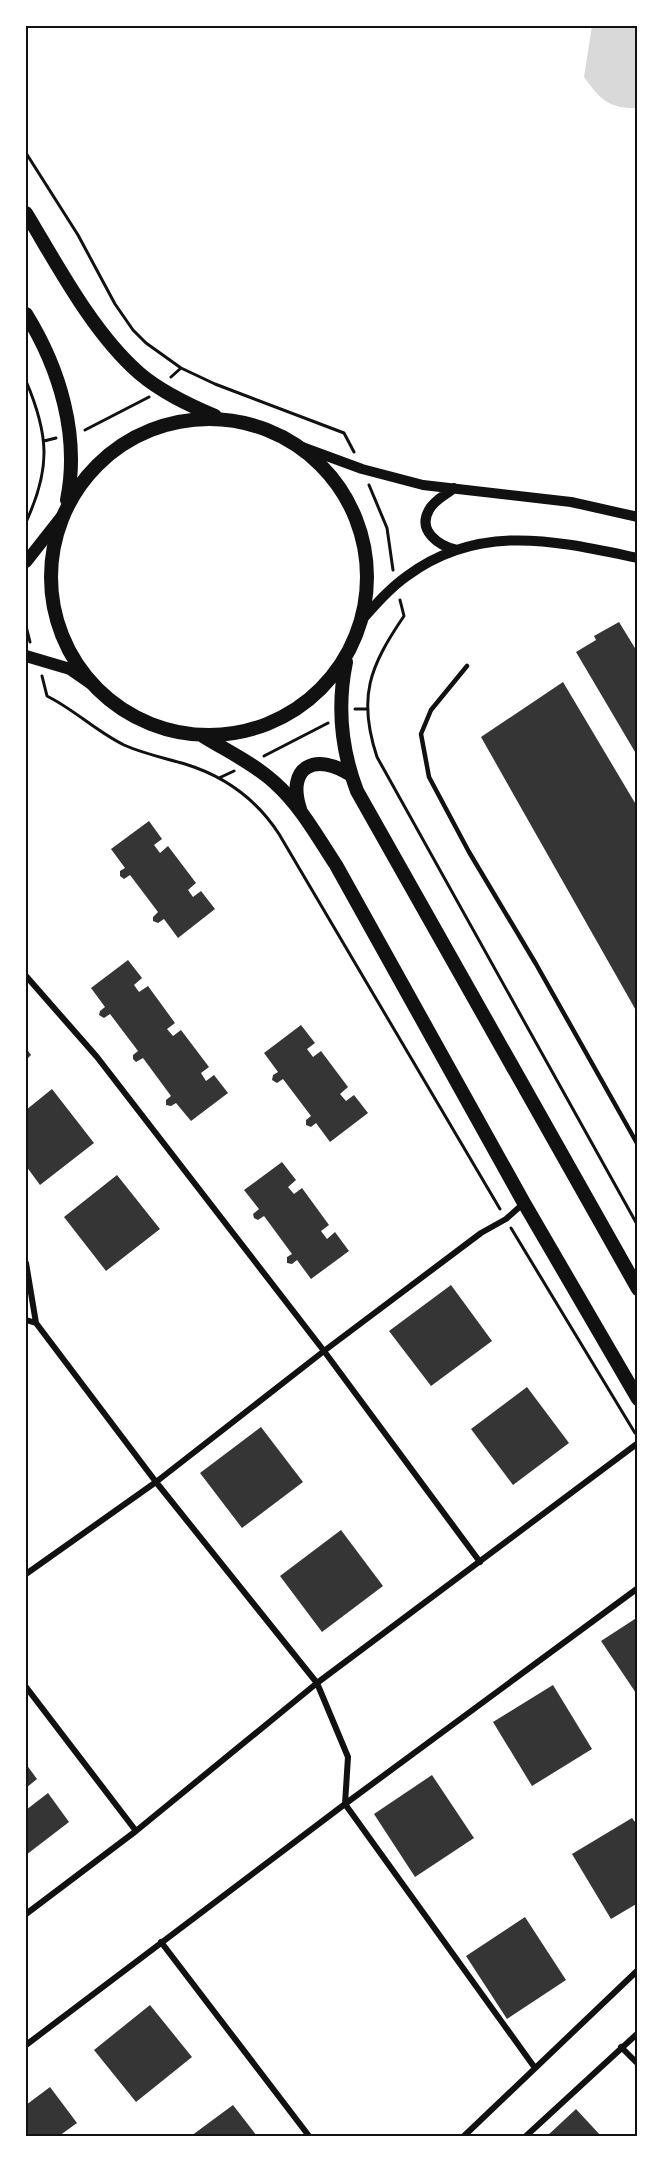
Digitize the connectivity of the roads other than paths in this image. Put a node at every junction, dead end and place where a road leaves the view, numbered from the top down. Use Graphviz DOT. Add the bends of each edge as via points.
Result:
graph roads {
  1 [pos="26,213"];
  2 [pos="26,314"];
  3 [pos="222,420"];
  4 [pos="294,444"];
  5 [pos="454,488"];
  6 [pos="63,515"];
  7 [pos="638,517"];
  8 [pos="457,550"];
  9 [pos="638,558"];
  10 [pos="26,562"];
  11 [pos="361,621"];
  12 [pos="348,653"];
  13 [pos="26,656"];
  14 [pos="467,666"];
  15 [pos="96,687"];
  16 [pos="201,735"];
  17 [pos="351,775"];
  18 [pos="301,812"];
  19 [pos="26,976"];
  20 [pos="638,1145"];
  21 [pos="524,1203"];
  22 [pos="26,1263"];
  23 [pos="638,1288"];
  24 [pos="26,1320"];
  25 [pos="36,1323"];
  26 [pos="324,1351"];
  27 [pos="638,1399"];
  28 [pos="638,1443"];
  29 [pos="156,1482"];
  30 [pos="480,1562"];
  31 [pos="26,1574"];
  32 [pos="638,1588"];
  33 [pos="317,1683"];
  34 [pos="26,1687"];
  35 [pos="345,1804"];
  36 [pos="136,1831"];
  37 [pos="26,1914"];
  38 [pos="161,1942"];
  39 [pos="638,1970"];
  40 [pos="638,2033"];
  41 [pos="26,2045"];
  42 [pos="621,2047"];
  43 [pos="638,2064"];
  44 [pos="535,2068"];
  45 [pos="309,2136"];
  46 [pos="464,2136"];
  47 [pos="526,2136"];
  1 -- 3 [label="main road" via="109,342 159,388"];
  2 -- 6 [label="main road" via="55,374 65,407 71,470"];
  3 -- 4 [label="main road" via="259,428"];
  3 -- 6 [label="main road" via="177,422 134,438 109,454 87,476"];
  4 -- 5 [label="street" via="362,469 423,485"];
  4 -- 11 [label="main road" via="331,478 356,521 367,571"];
  5 -- 7 [label="street" via="571,502"];
  5 -- 8 [label="street" via="428,510 426,522 436,542"];
  6 -- 10 [label="main road"];
  6 -- 15 [label="main road" via="52,560 54,606 69,650"];
  8 -- 9 [label="street" via="482,542 536,540"];
  8 -- 11 [label="street" via="433,559 396,585"];
  11 -- 12 [label="main road"];
  12 -- 16 [label="main road" via="319,691 281,718 248,730"];
  12 -- 17 [label="main road" via="341,716"];
  13 -- 15 [label="main road" via="70,669"];
  14 -- 20 [label="lane" via="431,710 421,734 429,777"];
  15 -- 16 [label="main road" via="137,717 168,730"];
  16 -- 18 [label="main road" via="275,782"];
  17 -- 18 [label="main road" via="330,764 309,766 296,786"];
  17 -- 23 [label="main road" via="368,813"];
  18 -- 21 [label="main road" via="336,865"];
  19 -- 26 [label="street" via="97,1057"];
  21 -- 26 [label="street"];
  21 -- 27 [label="main road"];
  22 -- 25 [label="street"];
  24 -- 25 [label="street"];
  25 -- 29 [label="street"];
  26 -- 29 [label="street"];
  26 -- 30 [label="street"];
  28 -- 30 [label="street"];
  29 -- 31 [label="street"];
  29 -- 33 [label="street"];
  30 -- 33 [label="street"];
  32 -- 35 [label="street"];
  33 -- 35 [label="street" via="348,1756"];
  33 -- 36 [label="street"];
  34 -- 36 [label="street"];
  35 -- 38 [label="street"];
  35 -- 44 [label="street"];
  36 -- 37 [label="street"];
  38 -- 41 [label="street"];
  38 -- 45 [label="street"];
  39 -- 44 [label="street"];
  40 -- 42 [label="street"];
  42 -- 43 [label="street"];
  42 -- 47 [label="street"];
  44 -- 46 [label="street"];
}
